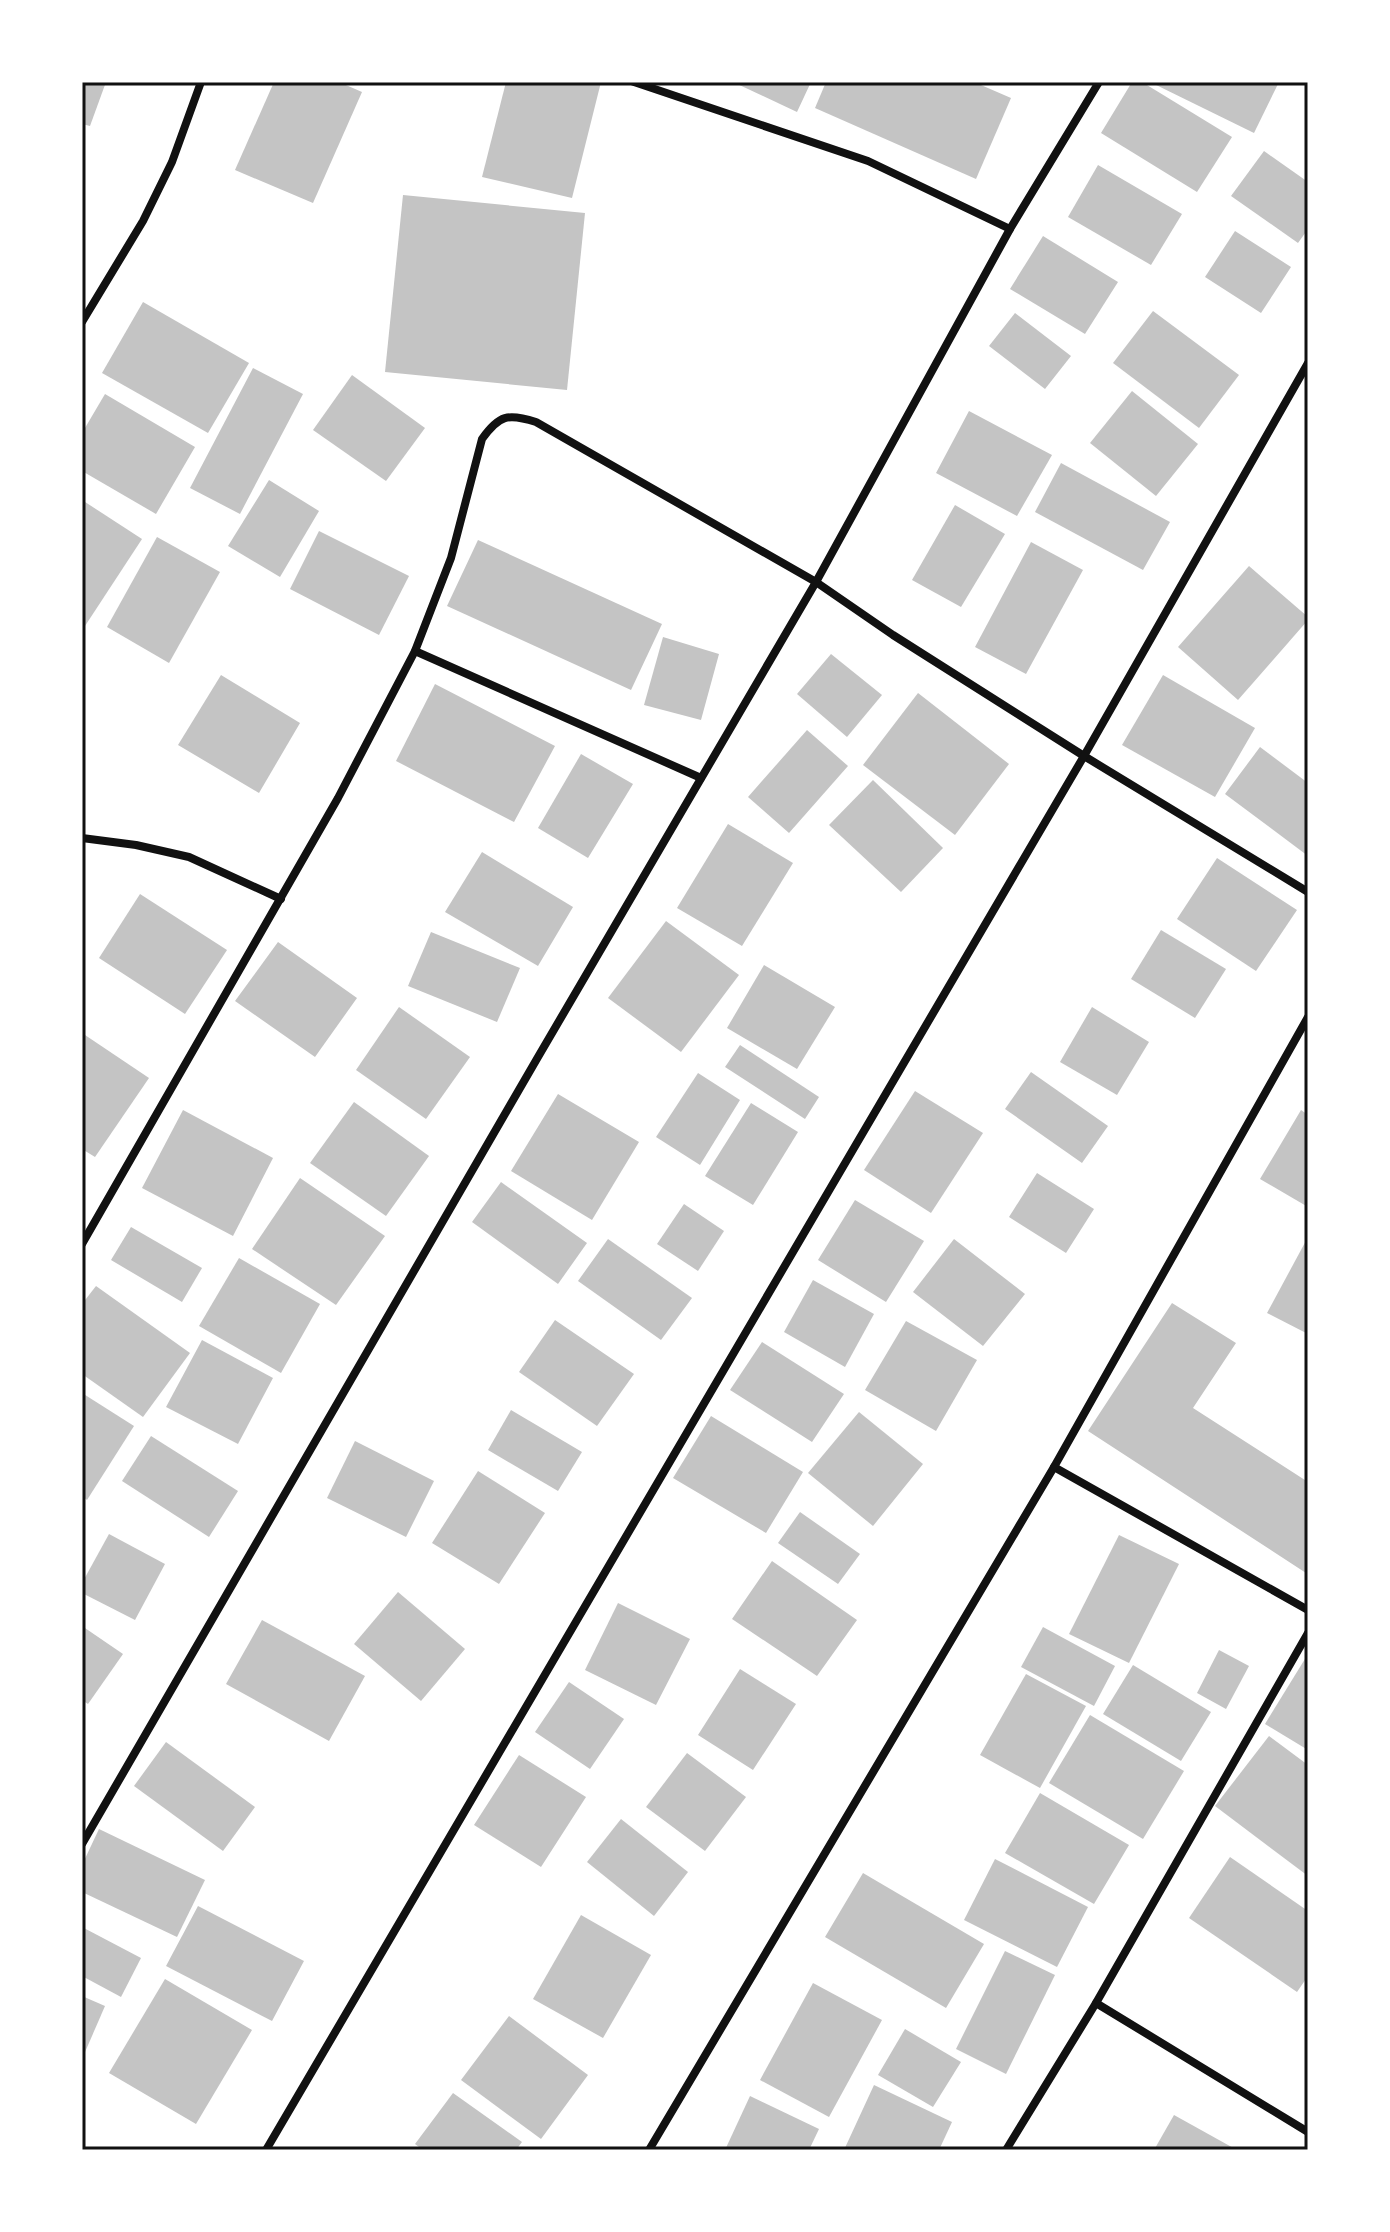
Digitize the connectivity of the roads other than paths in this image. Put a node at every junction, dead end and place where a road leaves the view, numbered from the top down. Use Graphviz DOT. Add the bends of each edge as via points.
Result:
graph roads {
  1 [pos="201,82"];
  2 [pos="634,82"];
  3 [pos="1099,82"];
  4 [pos="1010,229"];
  5 [pos="82,322"];
  6 [pos="1308,363"];
  7 [pos="816,582"];
  8 [pos="415,651"];
  9 [pos="1084,756"];
  10 [pos="701,778"];
  11 [pos="82,838"];
  12 [pos="1308,892"];
  13 [pos="281,899"];
  14 [pos="1308,1017"];
  15 [pos="82,1244"];
  16 [pos="1054,1467"];
  17 [pos="1308,1610"];
  18 [pos="1308,1633"];
  19 [pos="82,1844"];
  20 [pos="1096,2003"];
  21 [pos="1308,2132"];
  22 [pos="266,2150"];
  23 [pos="649,2150"];
  24 [pos="1006,2150"];
  1 -- 5 [label="street" via="149,209"];
  2 -- 4 [label="street" via="868,161"];
  3 -- 4 [label="street"];
  4 -- 7 [label="street"];
  6 -- 9 [label="street"];
  7 -- 8 [label="street" via="536,422 502,418 482,439 451,558"];
  7 -- 9 [label="street"];
  7 -- 10 [label="street"];
  8 -- 10 [label="street"];
  8 -- 13 [label="street"];
  9 -- 12 [label="street"];
  9 -- 22 [label="street"];
  10 -- 19 [label="street"];
  11 -- 13 [label="street" via="189,857"];
  13 -- 15 [label="street"];
  14 -- 16 [label="street"];
  16 -- 17 [label="street"];
  16 -- 23 [label="street"];
  18 -- 20 [label="street"];
  20 -- 21 [label="street"];
  20 -- 24 [label="street"];
}
